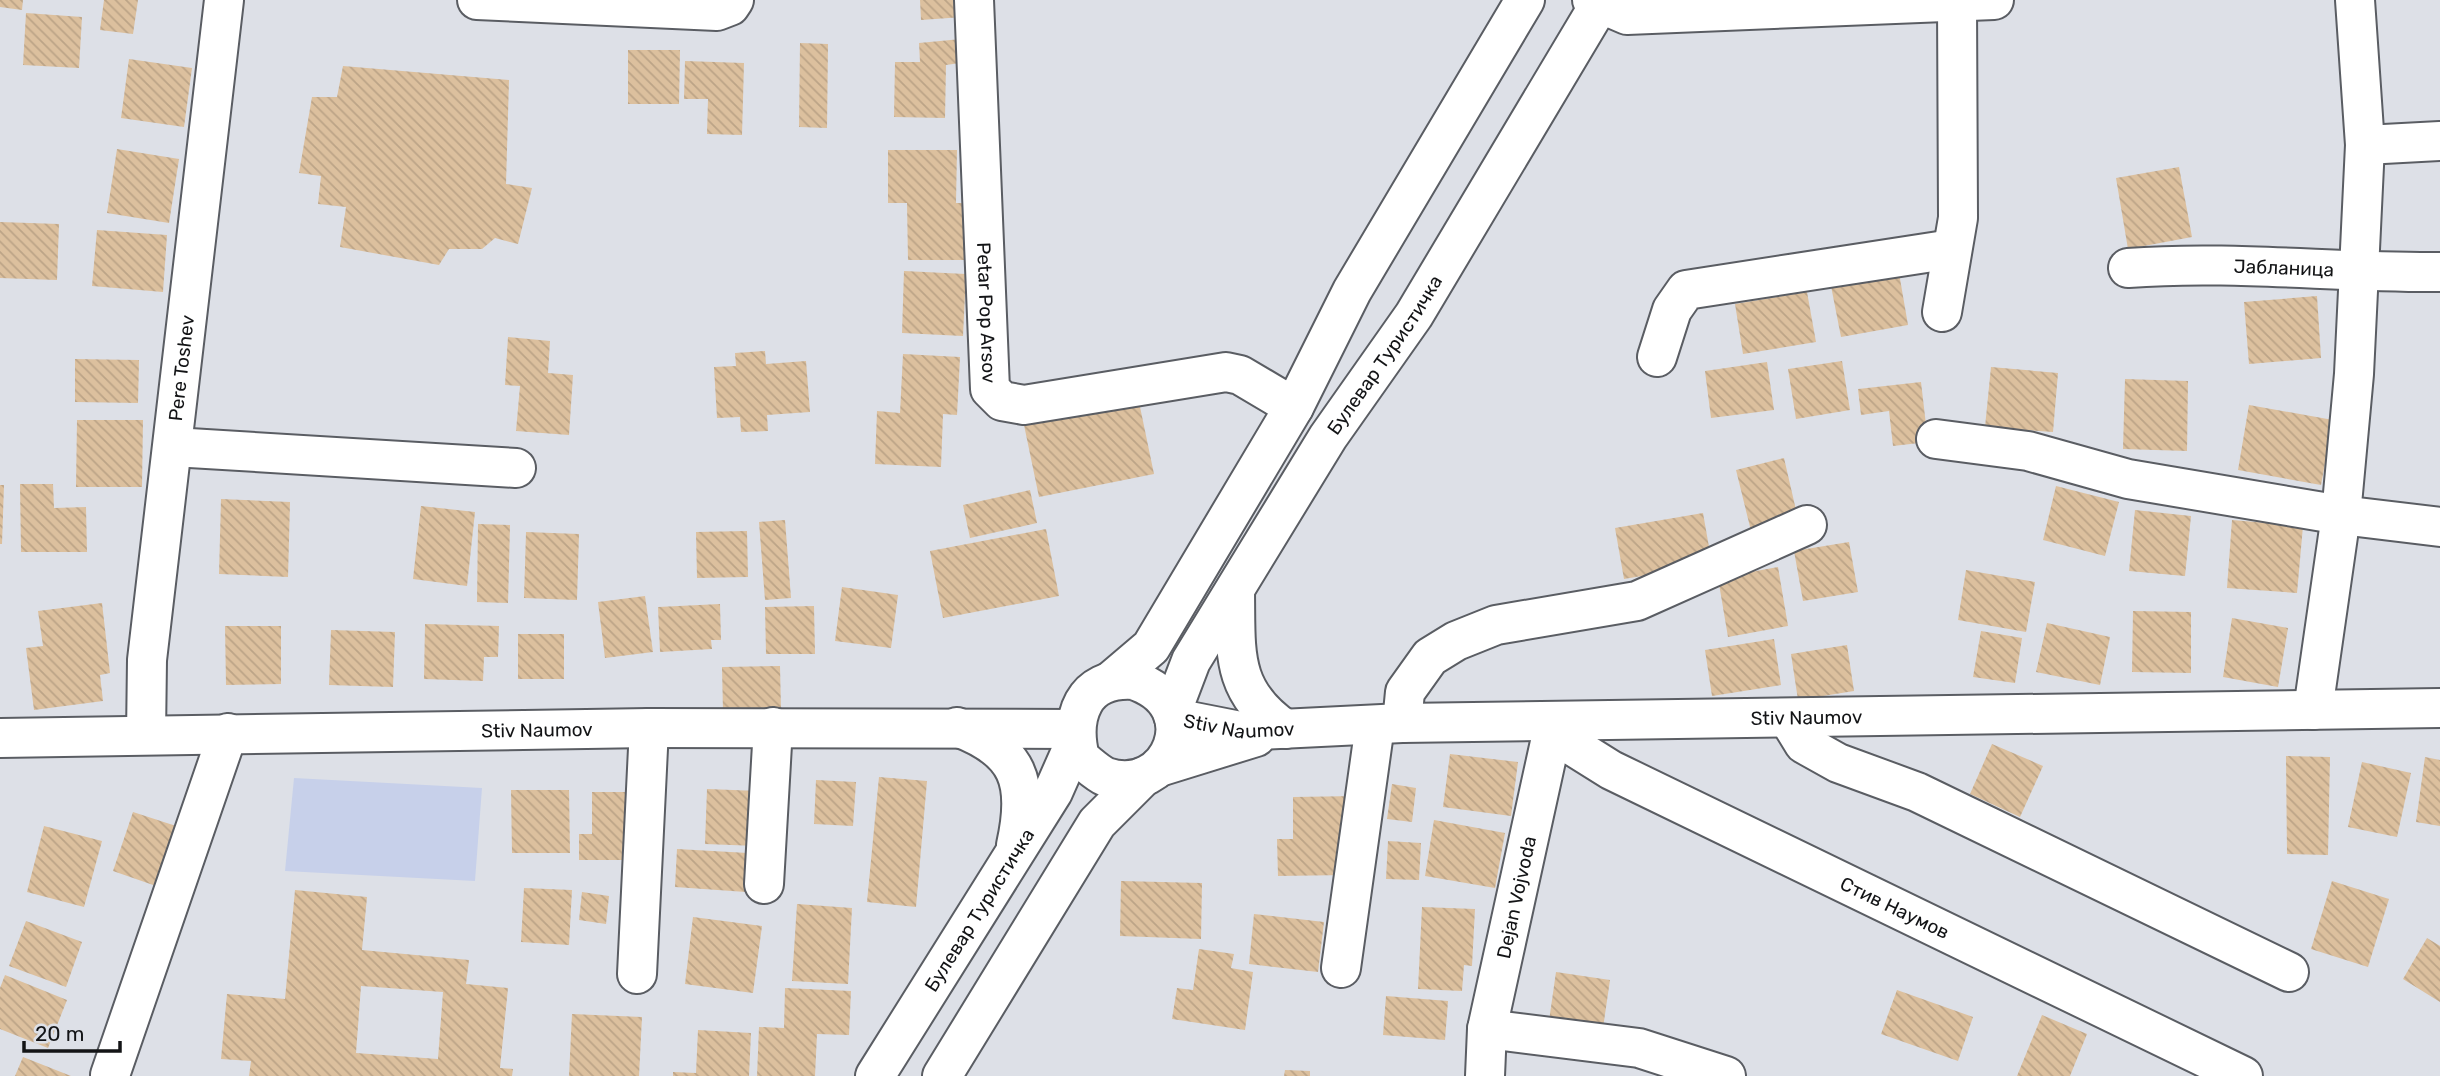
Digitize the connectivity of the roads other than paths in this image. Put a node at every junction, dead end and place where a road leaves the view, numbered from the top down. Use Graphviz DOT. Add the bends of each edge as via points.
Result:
graph roads {
  1 [pos="224,0"];
  2 [pos="477,0"];
  3 [pos="734,0"];
  4 [pos="974,0"];
  5 [pos="1525,0"];
  6 [pos="2356,0"];
  7 [pos="1975,1"];
  8 [pos="1598,2"];
  9 [pos="1712,5"];
  10 [pos="2440,141"];
  11 [pos="2365,145"];
  12 [pos="1952,249"];
  13 [pos="2128,268"];
  14 [pos="2358,272"];
  15 [pos="2440,272"];
  16 [pos="1942,312"];
  17 [pos="1657,357"];
  18 [pos="1294,407"];
  19 [pos="1936,439"];
  20 [pos="173,447"];
  21 [pos="516,468"];
  22 [pos="2341,515"];
  23 [pos="1808,525"];
  24 [pos="2440,527"];
  25 [pos="1235,592"];
  26 [pos="2440,708"];
  27 [pos="2313,710"];
  28 [pos="1087,712"];
  29 [pos="1173,715"];
  30 [pos="1788,718"];
  31 [pos="1389,724"];
  32 [pos="773,727"];
  33 [pos="957,727"];
  34 [pos="1550,727"];
  35 [pos="649,728"];
  36 [pos="1285,729"];
  37 [pos="228,733"];
  38 [pos="146,735"];
  39 [pos="0,738"];
  40 [pos="1151,772"];
  41 [pos="1013,857"];
  42 [pos="764,884"];
  43 [pos="1341,968"];
  44 [pos="2288,972"];
  45 [pos="637,974"];
  46 [pos="1487,1029"];
  47 [pos="110,1075"];
  48 [pos="875,1076"];
  49 [pos="942,1076"];
  50 [pos="1485,1076"];
  51 [pos="1726,1076"];
  52 [pos="2242,1076"];
  1 -- 20 [label="street, Pere Toshev"];
  2 -- 3 [label="street" via="717,11"];
  4 -- 18 [label="street, Petar Pop Arsov" via="990,389 1002,401 1024,405 1226,372 1240,375"];
  5 -- 18 [label="street, Булевар Туристичка" via="1352,292"];
  6 -- 11 [label="street"];
  7 -- 9 [label="street"];
  7 -- 12 [label="street"];
  8 -- 9 [label="street" via="1627,15"];
  8 -- 25 [label="street, Булевар Туристичка" via="1414,314 1328,437"];
  10 -- 11 [label="street"];
  11 -- 14 [label="street"];
  12 -- 16 [label="street"];
  12 -- 17 [label="street" via="1686,290 1672,310"];
  13 -- 14 [label="street, Јабланица" via="2186,265"];
  14 -- 15 [label="street, Јабланица"];
  14 -- 22 [label="street"];
  18 -- 28 [label="street, Булевар Туристичка" via="1151,647"];
  19 -- 22 [label="street" via="2028,451 2128,479"];
  20 -- 21 [label="street"];
  20 -- 38 [label="street, Pere Toshev" via="146,660"];
  22 -- 24 [label="street"];
  22 -- 27 [label="street"];
  23 -- 31 [label="street" via="1637,601 1496,625 1456,641 1430,657"];
  25 -- 29 [label="street, Булевар Туристичка" via="1191,661"];
  25 -- 36 [label="street" via="1239,670 1250,698"];
  26 -- 27 [label="street, Stiv Naumov"];
  27 -- 30 [label="street, Stiv Naumov"];
  28 -- 29 [label="street" via="1133,680 1168,701"];
  28 -- 33 [label="street, Stiv Naumov"];
  28 -- 40 [label="street" via="1080,758 1104,776 1123,780"];
  28 -- 41 [label="street, Булевар Туристичка" via="1053,792"];
  29 -- 36 [label="street, Stiv Naumov" via="1240,731"];
  29 -- 40 [label="street" via="1171,751"];
  30 -- 34 [label="street, Stiv Naumov"];
  30 -- 44 [label="street" via="1804,744 1838,763 1917,792"];
  31 -- 34 [label="street, Stiv Naumov"];
  31 -- 36 [label="street, Stiv Naumov"];
  31 -- 43 [label="street"];
  32 -- 33 [label="street, Stiv Naumov"];
  32 -- 35 [label="street, Stiv Naumov"];
  32 -- 42 [label="street"];
  33 -- 41 [label="street" via="984,737 1004,752 1015,768 1022,796"];
  34 -- 46 [label="street, Dejan Vojvoda"];
  34 -- 52 [label="street, Стив Наумов" via="1611,770"];
  35 -- 37 [label="street, Stiv Naumov"];
  35 -- 45 [label="street"];
  36 -- 40 [label="street"];
  37 -- 38 [label="street, Stiv Naumov"];
  37 -- 47 [label="street"];
  38 -- 39 [label="street, Stiv Naumov"];
  40 -- 49 [label="street" via="1097,823"];
  41 -- 48 [label="street, Булевар Туристичка"];
  46 -- 50 [label="street, Dejan Vojvoda"];
  46 -- 51 [label="street" via="1639,1048"];
}
